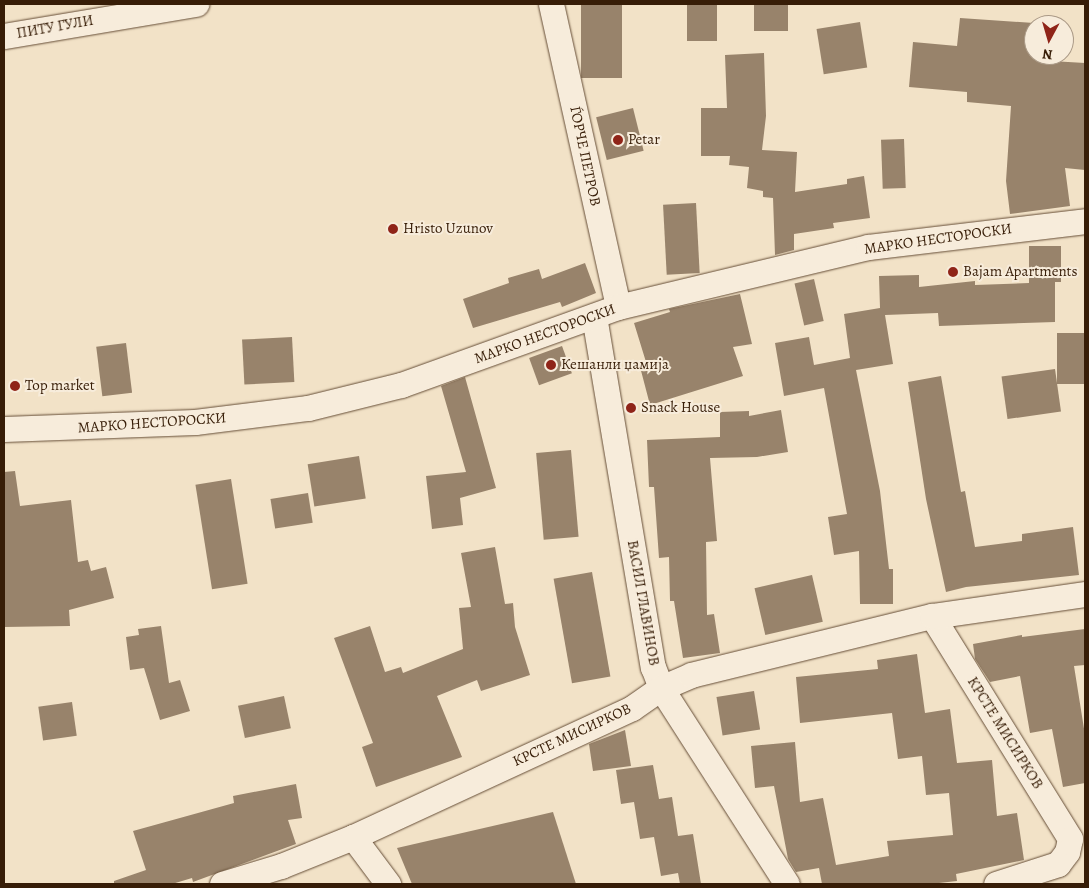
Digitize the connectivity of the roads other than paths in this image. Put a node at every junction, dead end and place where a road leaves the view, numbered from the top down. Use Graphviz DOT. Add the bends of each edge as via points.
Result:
graph roads {
  1 [pos="196,4"];
  2 [pos="551,4"];
  3 [pos="4,36"];
  4 [pos="1085,221"];
  5 [pos="618,308"];
  6 [pos="594,316"];
  7 [pos="4,429"];
  8 [pos="1085,594"];
  9 [pos="932,616"];
  10 [pos="661,688"];
  11 [pos="353,837"];
  12 [pos="222,884"];
  13 [pos="388,884"];
  14 [pos="787,884"];
  15 [pos="996,884"];
  1 -- 3 [label="street, ПИТУ ГУЛИ"];
  2 -- 5 [label="street, ЃОРЧЕ ПЕТРОВ"];
  4 -- 5 [label="street, МАРКО НЕСТОРОСКИ" via="868,247"];
  5 -- 6 [label="street, МАРКО НЕСТОРОСКИ"];
  6 -- 7 [label="street, МАРКО НЕСТОРОСКИ" via="401,385 308,408 195,422"];
  6 -- 10 [label="street, ВАСИЛ ГЛАВИНОВ" via="653,667"];
  8 -- 9 [label="street, КРСТЕ МИСИРКОВ"];
  9 -- 10 [label="street, КРСТЕ МИСИРКОВ" via="691,675"];
  9 -- 15 [label="street, КРСТЕ МИСИРКОВ" via="1070,839 1067,852 1058,864"];
  10 -- 11 [label="street, КРСТЕ МИСИРКОВ" via="632,708"];
  10 -- 14 [label="street, ВАСИЛ ГЛАВИНОВ"];
  11 -- 12 [label="street, КРСТЕ МИСИРКОВ" via="282,866"];
  11 -- 13 [label="street"];
}
